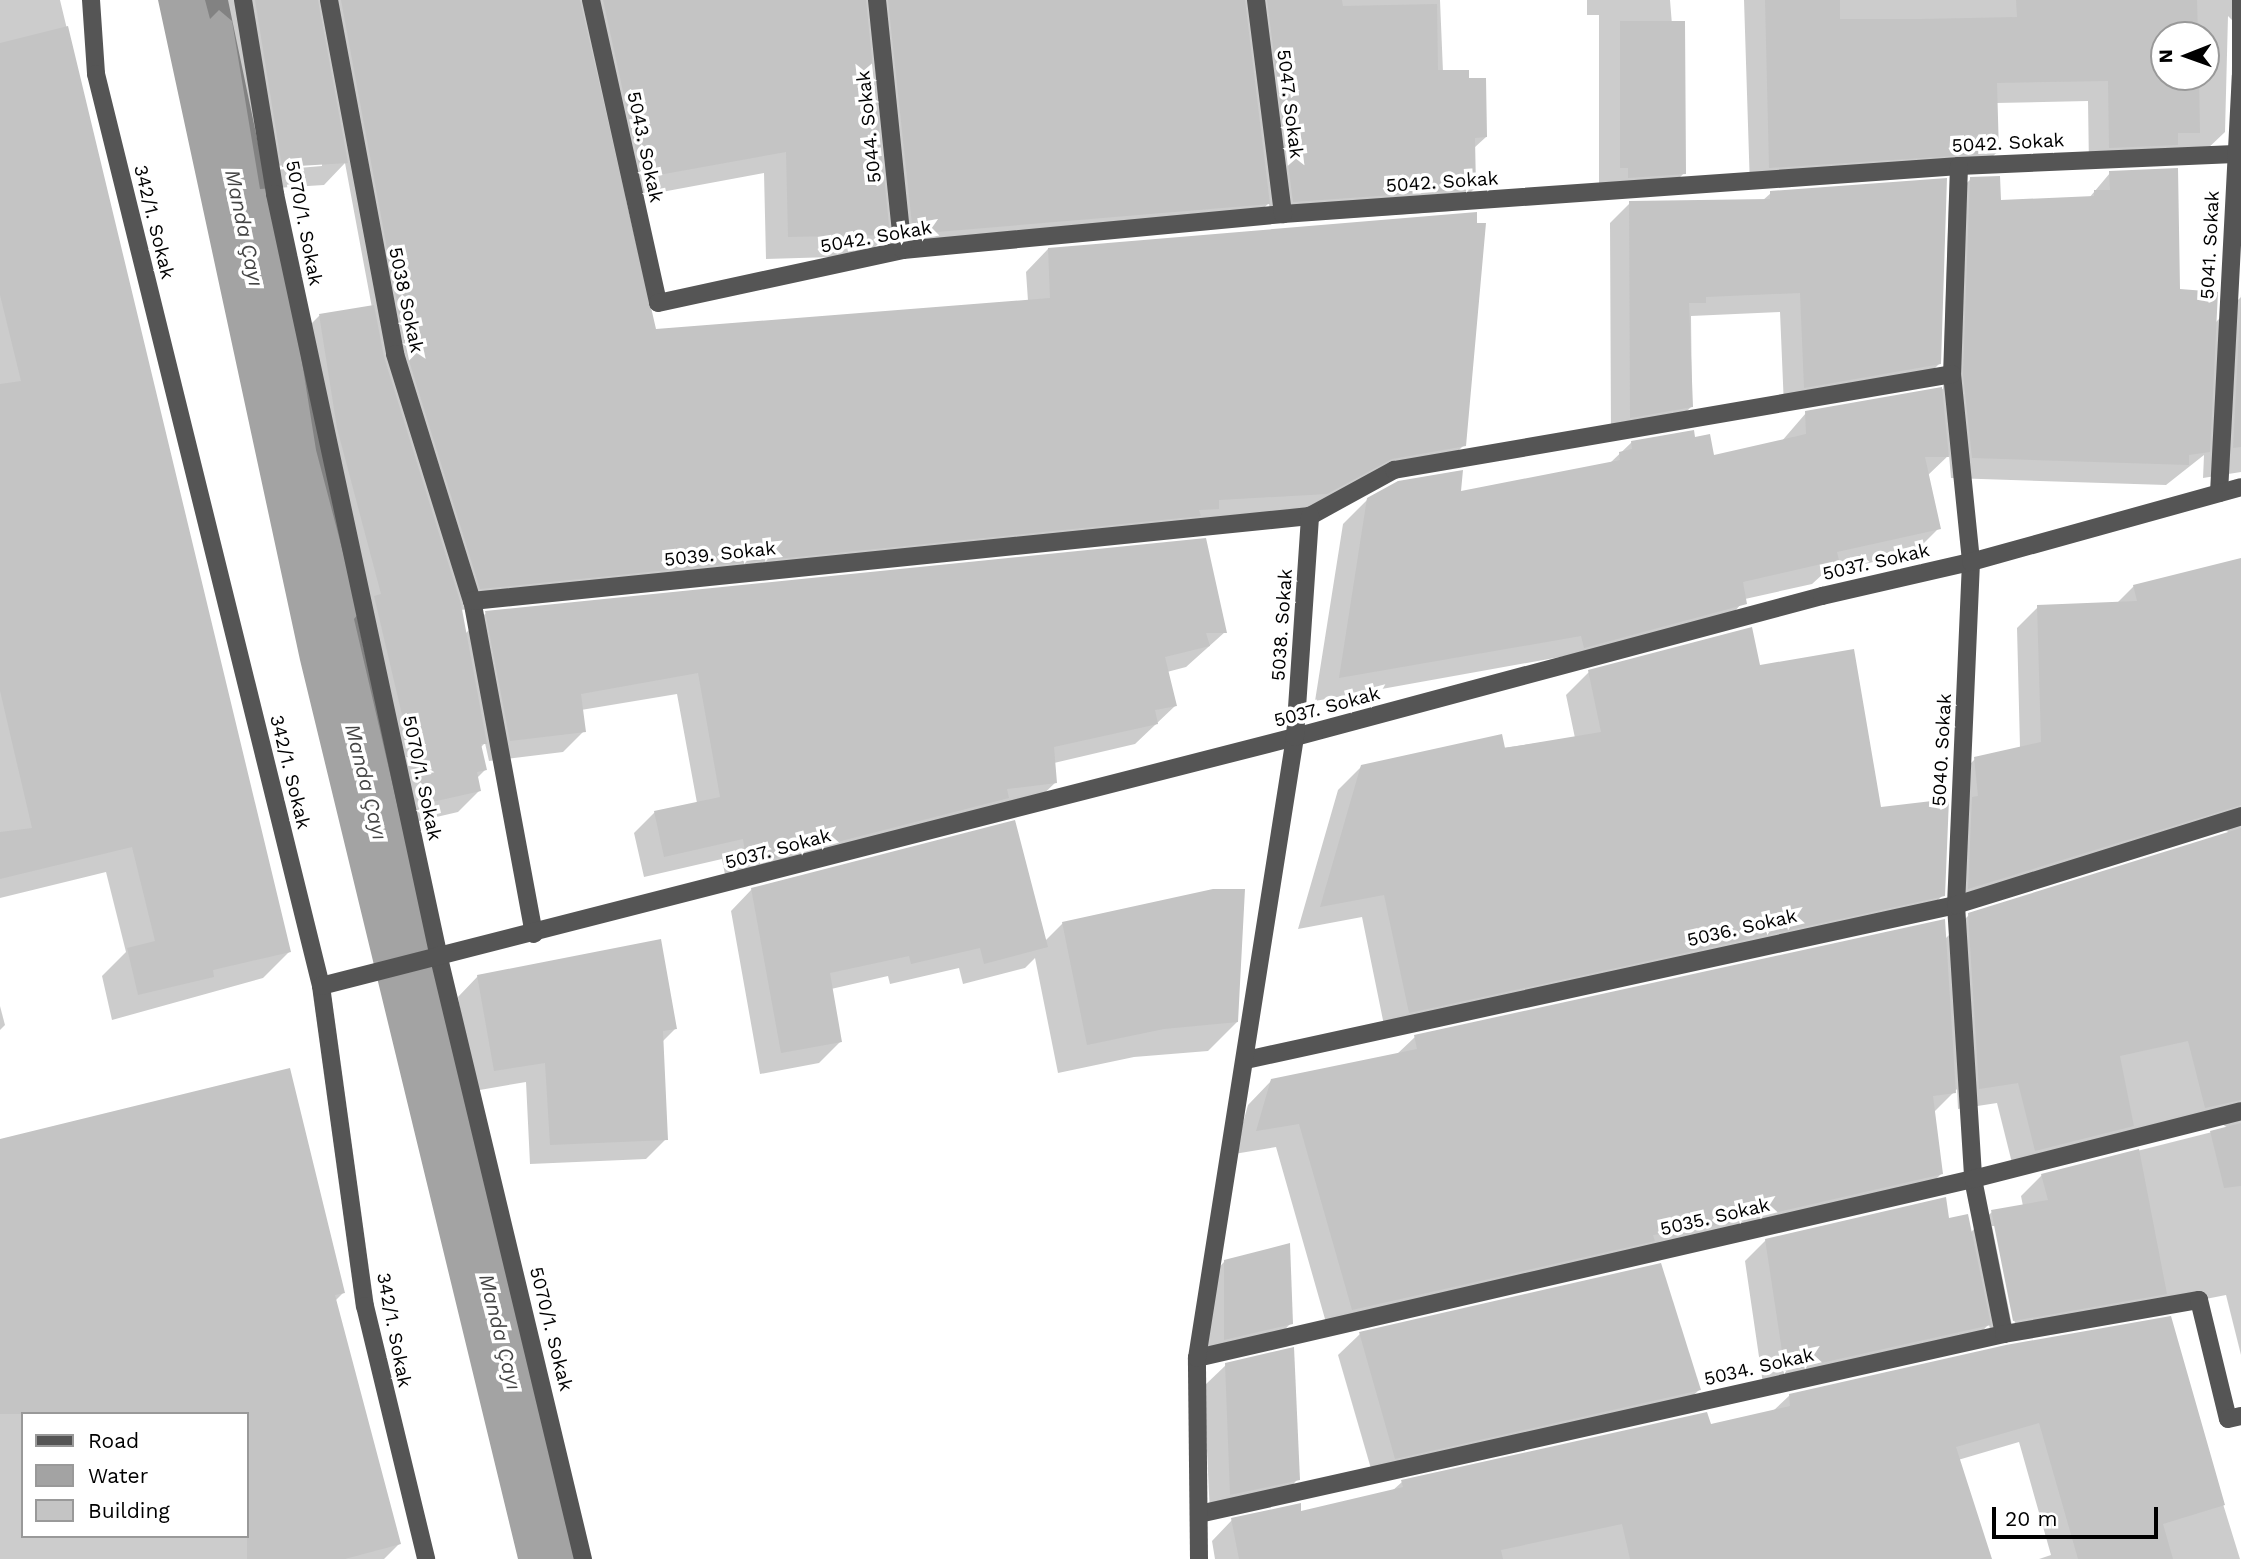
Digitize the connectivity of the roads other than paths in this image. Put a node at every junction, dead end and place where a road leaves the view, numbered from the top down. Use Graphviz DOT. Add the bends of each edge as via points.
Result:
graph roads {
  1 [pos="91,0"];
  2 [pos="243,0"];
  3 [pos="329,0"];
  4 [pos="591,0"];
  5 [pos="877,0"];
  6 [pos="1256,0"];
  7 [pos="2241,0"];
  8 [pos="2235,154"];
  9 [pos="1959,166"];
  10 [pos="1283,214"];
  11 [pos="903,250"];
  12 [pos="657,303"];
  13 [pos="1952,374"];
  14 [pos="2241,487"];
  15 [pos="2219,493"];
  16 [pos="1310,516"];
  17 [pos="1971,562"];
  18 [pos="472,601"];
  19 [pos="1295,737"];
  20 [pos="2241,816"];
  21 [pos="1956,905"];
  22 [pos="534,934"];
  23 [pos="431,960"];
  24 [pos="321,986"];
  25 [pos="1246,1060"];
  26 [pos="2241,1111"];
  27 [pos="1973,1179"];
  28 [pos="2004,1334"];
  29 [pos="1197,1359"];
  30 [pos="2241,1416"];
  31 [pos="1199,1514"];
  32 [pos="426,1559"];
  33 [pos="583,1559"];
  34 [pos="1199,1559"];
  1 -- 24 [label="street, 342/1. Sokak" via="96,74"];
  2 -- 23 [label="street, 5070/1. Sokak" via="275,194"];
  3 -- 18 [label="street, 5038 Sokak" via="395,354"];
  4 -- 12 [label="street, 5043. Sokak"];
  5 -- 11 [label="street, 5044. Sokak"];
  6 -- 10 [label="street, 5047. Sokak"];
  7 -- 8 [label="street, 5041. Sokak"];
  8 -- 9 [label="street, 5042. Sokak"];
  8 -- 15 [label="street, 5041. Sokak"];
  9 -- 10 [label="street, 5042. Sokak"];
  9 -- 13 [label="street, 5040. Sokak"];
  10 -- 11 [label="street, 5042. Sokak"];
  11 -- 12 [label="street, 5042. Sokak"];
  13 -- 16 [label="street" via="1394,470"];
  13 -- 17 [label="street, 5040. Sokak"];
  14 -- 15 [label="street, 5037. Sokak"];
  15 -- 17 [label="street, 5037. Sokak"];
  16 -- 18 [label="street, 5039. Sokak"];
  16 -- 19 [label="street, 5038. Sokak"];
  17 -- 19 [label="street, 5037. Sokak" via="1822,596"];
  17 -- 21 [label="street, 5040. Sokak"];
  18 -- 22 [label="street"];
  19 -- 22 [label="street, 5037. Sokak"];
  19 -- 25 [label="street, 5038. Sokak" via="1249,1016"];
  20 -- 21 [label="street, 5036. Sokak"];
  21 -- 25 [label="street, 5036. Sokak"];
  21 -- 27 [label="street, 5040. Sokak"];
  22 -- 23 [label="street, 5037. Sokak"];
  23 -- 24 [label="street, 5037. Sokak"];
  23 -- 33 [label="street, 5070/1. Sokak"];
  24 -- 32 [label="street, 342/1. Sokak" via="365,1306"];
  25 -- 29 [label="street, 5038. Sokak"];
  26 -- 27 [label="street, 5035. Sokak"];
  27 -- 28 [label="street, 5040. Sokak"];
  27 -- 29 [label="street, 5035. Sokak"];
  28 -- 30 [label="street, 5034. Sokak" via="2199,1300 2228,1419"];
  28 -- 31 [label="street, 5034. Sokak"];
  29 -- 31 [label="street, 5038. Sokak"];
  31 -- 34 [label="street, 5038. Sokak"];
}
